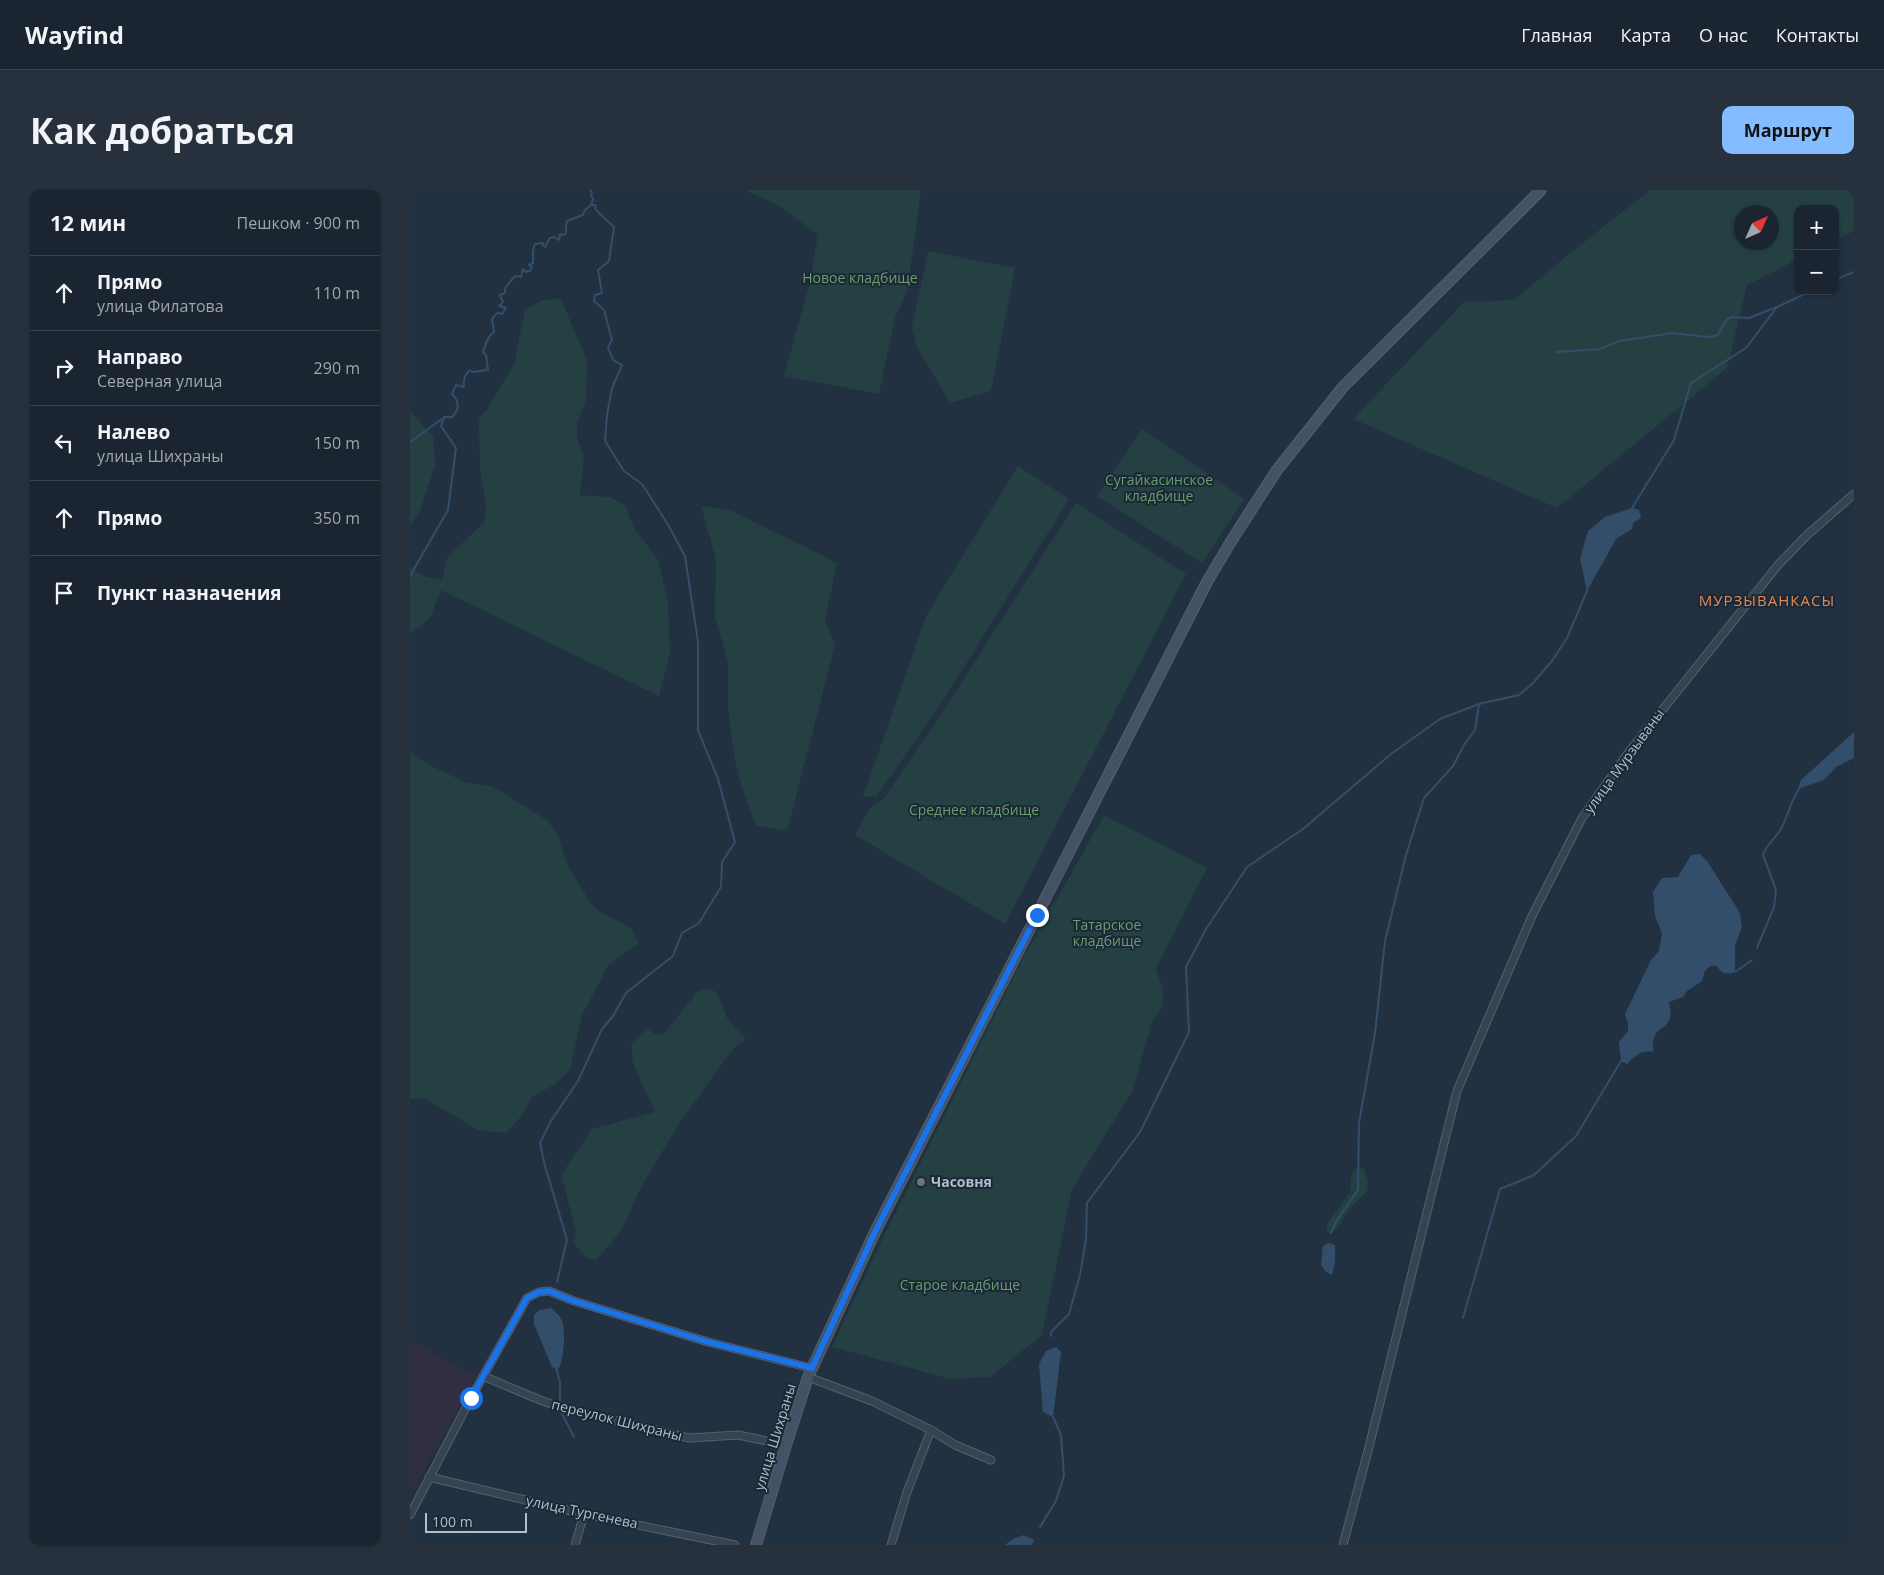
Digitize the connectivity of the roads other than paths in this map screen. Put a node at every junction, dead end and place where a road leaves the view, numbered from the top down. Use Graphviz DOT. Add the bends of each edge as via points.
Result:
graph roads {
  1 [pos="1541,190"];
  2 [pos="1854,494"];
  3 [pos="810,1372"];
  4 [pos="482,1376"];
  5 [pos="931,1430"];
  6 [pos="786,1445"];
  7 [pos="991,1460"];
  8 [pos="429,1477"];
  9 [pos="584,1514"];
  10 [pos="410,1515"];
  11 [pos="575,1545"];
  12 [pos="735,1545"];
  13 [pos="756,1545"];
  14 [pos="891,1545"];
  15 [pos="1343,1545"];
  1 -- 3 [label="street, улица Шихраны" via="1343,387 1277,470 1234,535 1208,580 876,1230"];
  2 -- 15 [label="street, улица Мурзываны" via="1778,565 1628,753 1582,818 1532,916 1457,1091"];
  3 -- 4 [label="street" via="549,1291 527,1298"];
  3 -- 5 [label="street"];
  3 -- 6 [label="street, улица Шихраны"];
  4 -- 6 [label="street, переулок Шихраны" via="560,1407 689,1438 738,1436"];
  4 -- 8 [label="street"];
  5 -- 7 [label="street" via="955,1445"];
  5 -- 14 [label="street"];
  6 -- 13 [label="street, улица Шихраны"];
  8 -- 9 [label="street, улица Тургенева"];
  8 -- 10 [label="street"];
  9 -- 11 [label="street"];
  9 -- 12 [label="street, улица Тургенева"];
}
